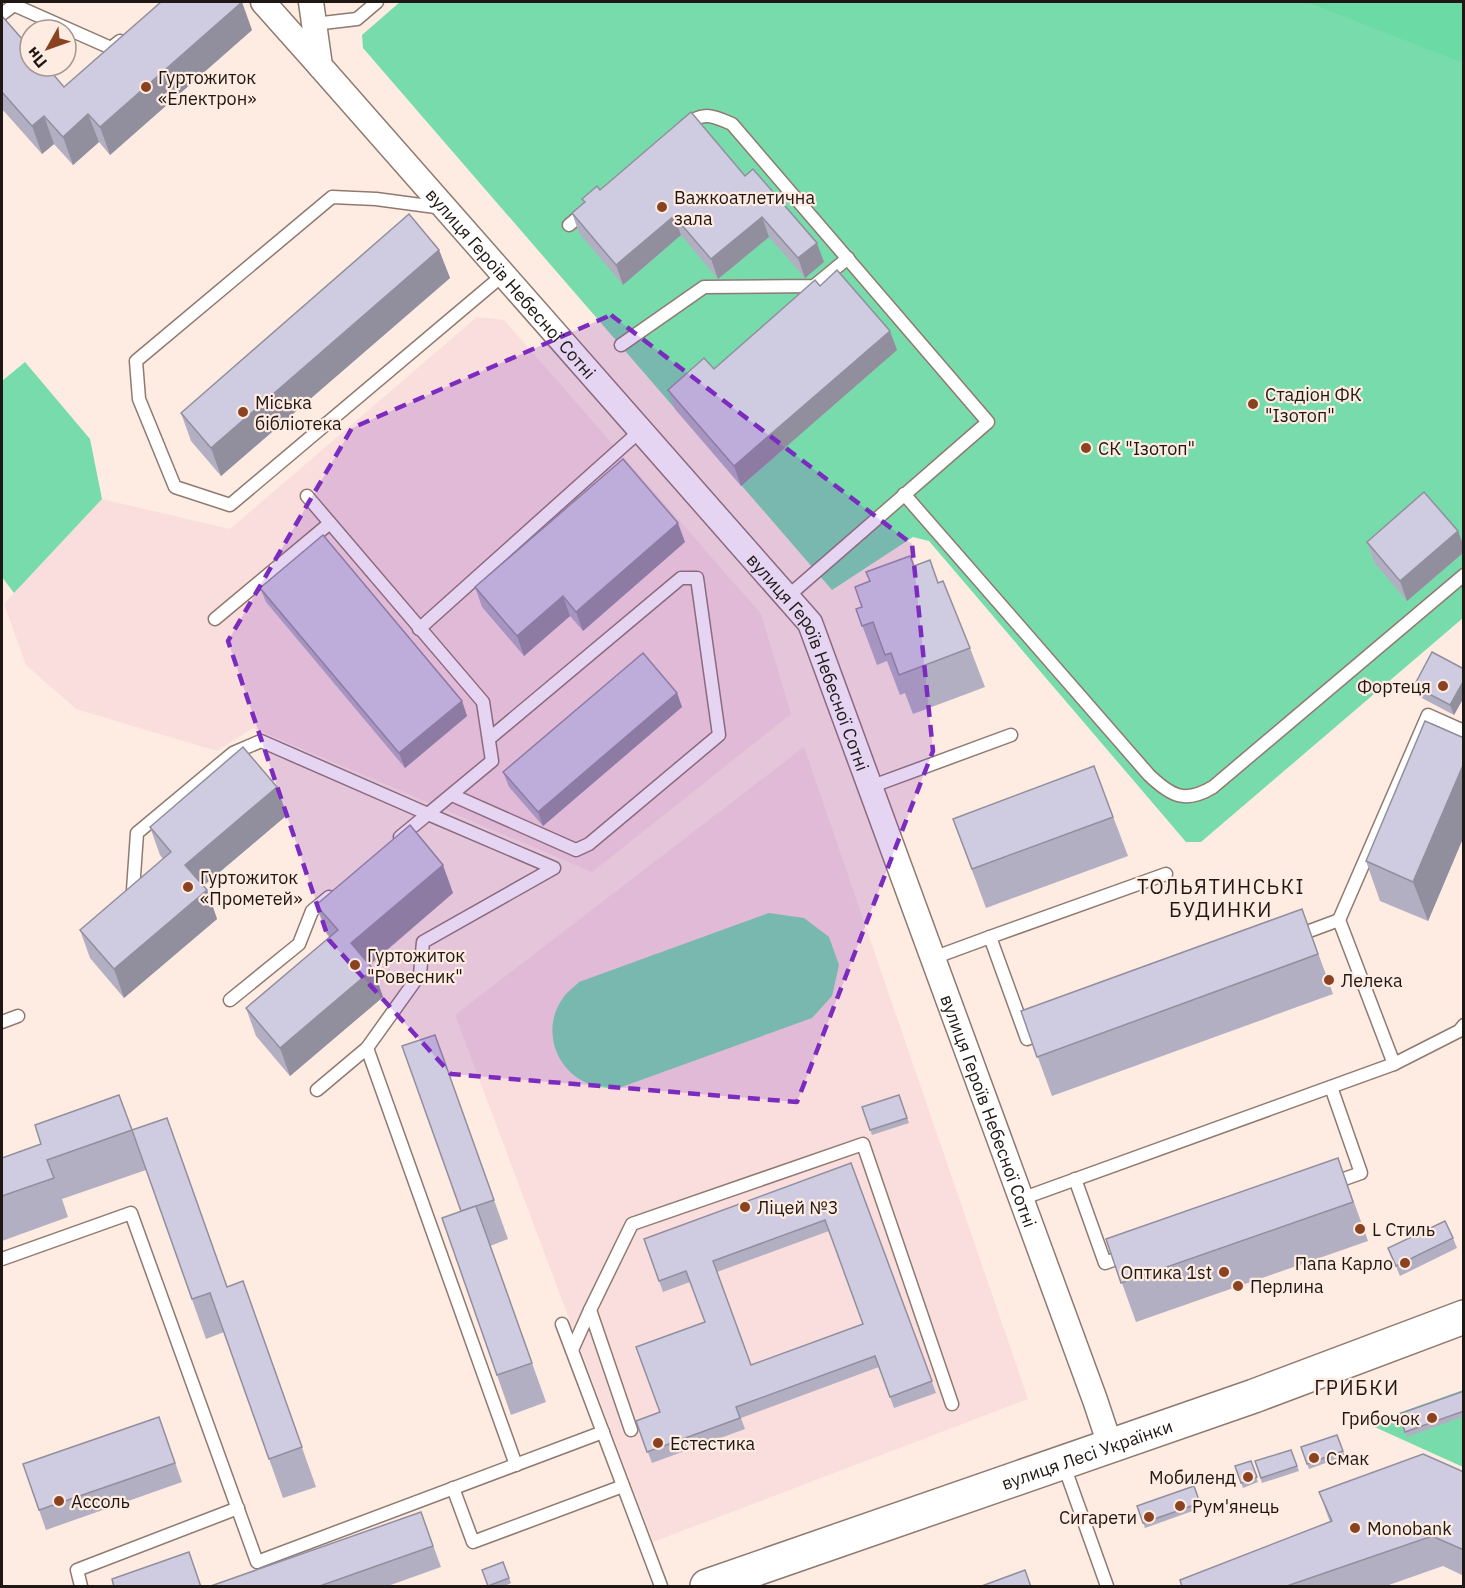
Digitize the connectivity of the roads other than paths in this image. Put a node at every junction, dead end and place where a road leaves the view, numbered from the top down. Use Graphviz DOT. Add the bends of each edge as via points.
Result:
graph roads {
  1 [pos="263,2"];
  2 [pos="377,2"];
  3 [pos="313,13"];
  4 [pos="2,14"];
  5 [pos="127,35"];
  6 [pos="320,66"];
  7 [pos="679,131"];
  8 [pos="595,203"];
  9 [pos="444,208"];
  10 [pos="569,225"];
  11 [pos="848,258"];
  12 [pos="503,275"];
  13 [pos="621,345"];
  14 [pos="640,431"];
  15 [pos="904,494"];
  16 [pos="307,496"];
  17 [pos="330,523"];
  18 [pos="1464,575"];
  19 [pos="787,597"];
  20 [pos="215,619"];
  21 [pos="418,628"];
  22 [pos="1464,731"];
  23 [pos="1011,735"];
  24 [pos="490,738"];
  25 [pos="870,787"];
  26 [pos="452,795"];
  27 [pos="428,814"];
  28 [pos="392,844"];
  29 [pos="1166,874"];
  30 [pos="339,889"];
  31 [pos="134,890"];
  32 [pos="1339,920"];
  33 [pos="990,937"];
  34 [pos="1283,941"];
  35 [pos="933,958"];
  36 [pos="230,1000"];
  37 [pos="18,1016"];
  38 [pos="2,1022"];
  39 [pos="1464,1024"];
  40 [pos="1061,1026"];
  41 [pos="367,1048"];
  42 [pos="1394,1064"];
  43 [pos="1331,1087"];
  44 [pos="317,1090"];
  45 [pos="1075,1179"];
  46 [pos="1317,1189"];
  47 [pos="1021,1199"];
  48 [pos="1139,1251"];
  49 [pos="2,1259"];
  50 [pos="590,1310"];
  51 [pos="1464,1317"];
  52 [pos="562,1324"];
  53 [pos="572,1350"];
  54 [pos="952,1404"];
  55 [pos="631,1430"];
  56 [pos="603,1432"];
  57 [pos="1110,1445"];
  58 [pos="1063,1462"];
  59 [pos="516,1465"];
  60 [pos="623,1486"];
  61 [pos="453,1488"];
  62 [pos="238,1508"];
  63 [pos="711,1586"];
  64 [pos="81,1587"];
  65 [pos="661,1587"];
  66 [pos="1107,1587"];
  1 -- 6 [label="street, вулиця Героїв Небесної Сотні"];
  2 -- 3 [label="lane" via="357,19"];
  3 -- 6 [label="street"];
  4 -- 5 [label="lane" via="14,5 111,48"];
  6 -- 9 [label="street, вулиця Героїв Небесної Сотні"];
  7 -- 11 [label="lane" via="695,117 714,116 732,124"];
  8 -- 10 [label="lane"];
  9 -- 12 [label="street, вулиця Героїв Небесної Сотні"];
  9 -- 12 [label="lane" via="332,197 136,361 139,399 175,488 230,505"];
  11 -- 13 [label="lane" via="814,286 704,287"];
  11 -- 15 [label="lane" via="988,422"];
  12 -- 14 [label="street, вулиця Героїв Небесної Сотні"];
  14 -- 19 [label="street, вулиця Героїв Небесної Сотні"];
  14 -- 21 [label="lane"];
  15 -- 18 [label="lane" via="1149,775 1162,789 1179,797 1198,796 1213,787"];
  15 -- 19 [label="lane"];
  16 -- 17 [label="lane"];
  17 -- 20 [label="lane"];
  17 -- 21 [label="lane"];
  19 -- 25 [label="street, вулиця Героїв Небесної Сотні" via="810,623"];
  21 -- 24 [label="lane" via="483,702"];
  22 -- 32 [label="lane" via="1428,715"];
  23 -- 25 [label="lane"];
  24 -- 26 [label="lane" via="492,761"];
  24 -- 26 [label="lane" via="681,578 697,578 719,735 589,844 576,850"];
  25 -- 35 [label="street, вулиця Героїв Небесної Сотні"];
  26 -- 27 [label="lane"];
  27 -- 28 [label="lane"];
  27 -- 31 [label="lane" via="261,741 232,753 137,833"];
  27 -- 41 [label="lane" via="554,868 423,942 420,975"];
  29 -- 33 [label="lane"];
  30 -- 36 [label="lane" via="312,911 299,944"];
  32 -- 34 [label="lane"];
  32 -- 42 [label="lane"];
  33 -- 35 [label="lane"];
  33 -- 40 [label="lane" via="1027,1039"];
  35 -- 47 [label="street, вулиця Героїв Небесної Сотні"];
  37 -- 38 [label="lane"];
  39 -- 42 [label="lane" via="1459,1031"];
  41 -- 44 [label="lane"];
  41 -- 59 [label="lane"];
  42 -- 43 [label="lane"];
  43 -- 45 [label="lane"];
  43 -- 46 [label="lane" via="1361,1173"];
  45 -- 47 [label="lane"];
  45 -- 48 [label="lane" via="1105,1263"];
  47 -- 57 [label="street, вулиця Героїв Небесної Сотні"];
  49 -- 62 [label="lane" via="131,1213"];
  50 -- 53 [label="lane"];
  50 -- 54 [label="lane" via="632,1224 863,1144"];
  50 -- 55 [label="lane"];
  51 -- 57 [label="main road, вулиця Лесі Українки"];
  52 -- 53 [label="lane"];
  53 -- 56 [label="lane"];
  56 -- 59 [label="lane"];
  56 -- 60 [label="lane"];
  57 -- 58 [label="main road, вулиця Лесі Українки"];
  58 -- 63 [label="main road, вулиця Лесі Українки"];
  58 -- 66 [label="lane"];
  59 -- 61 [label="lane"];
  60 -- 61 [label="lane" via="473,1542"];
  60 -- 65 [label="lane"];
  61 -- 62 [label="lane" via="257,1562"];
  62 -- 64 [label="lane" via="76,1570"];
}
